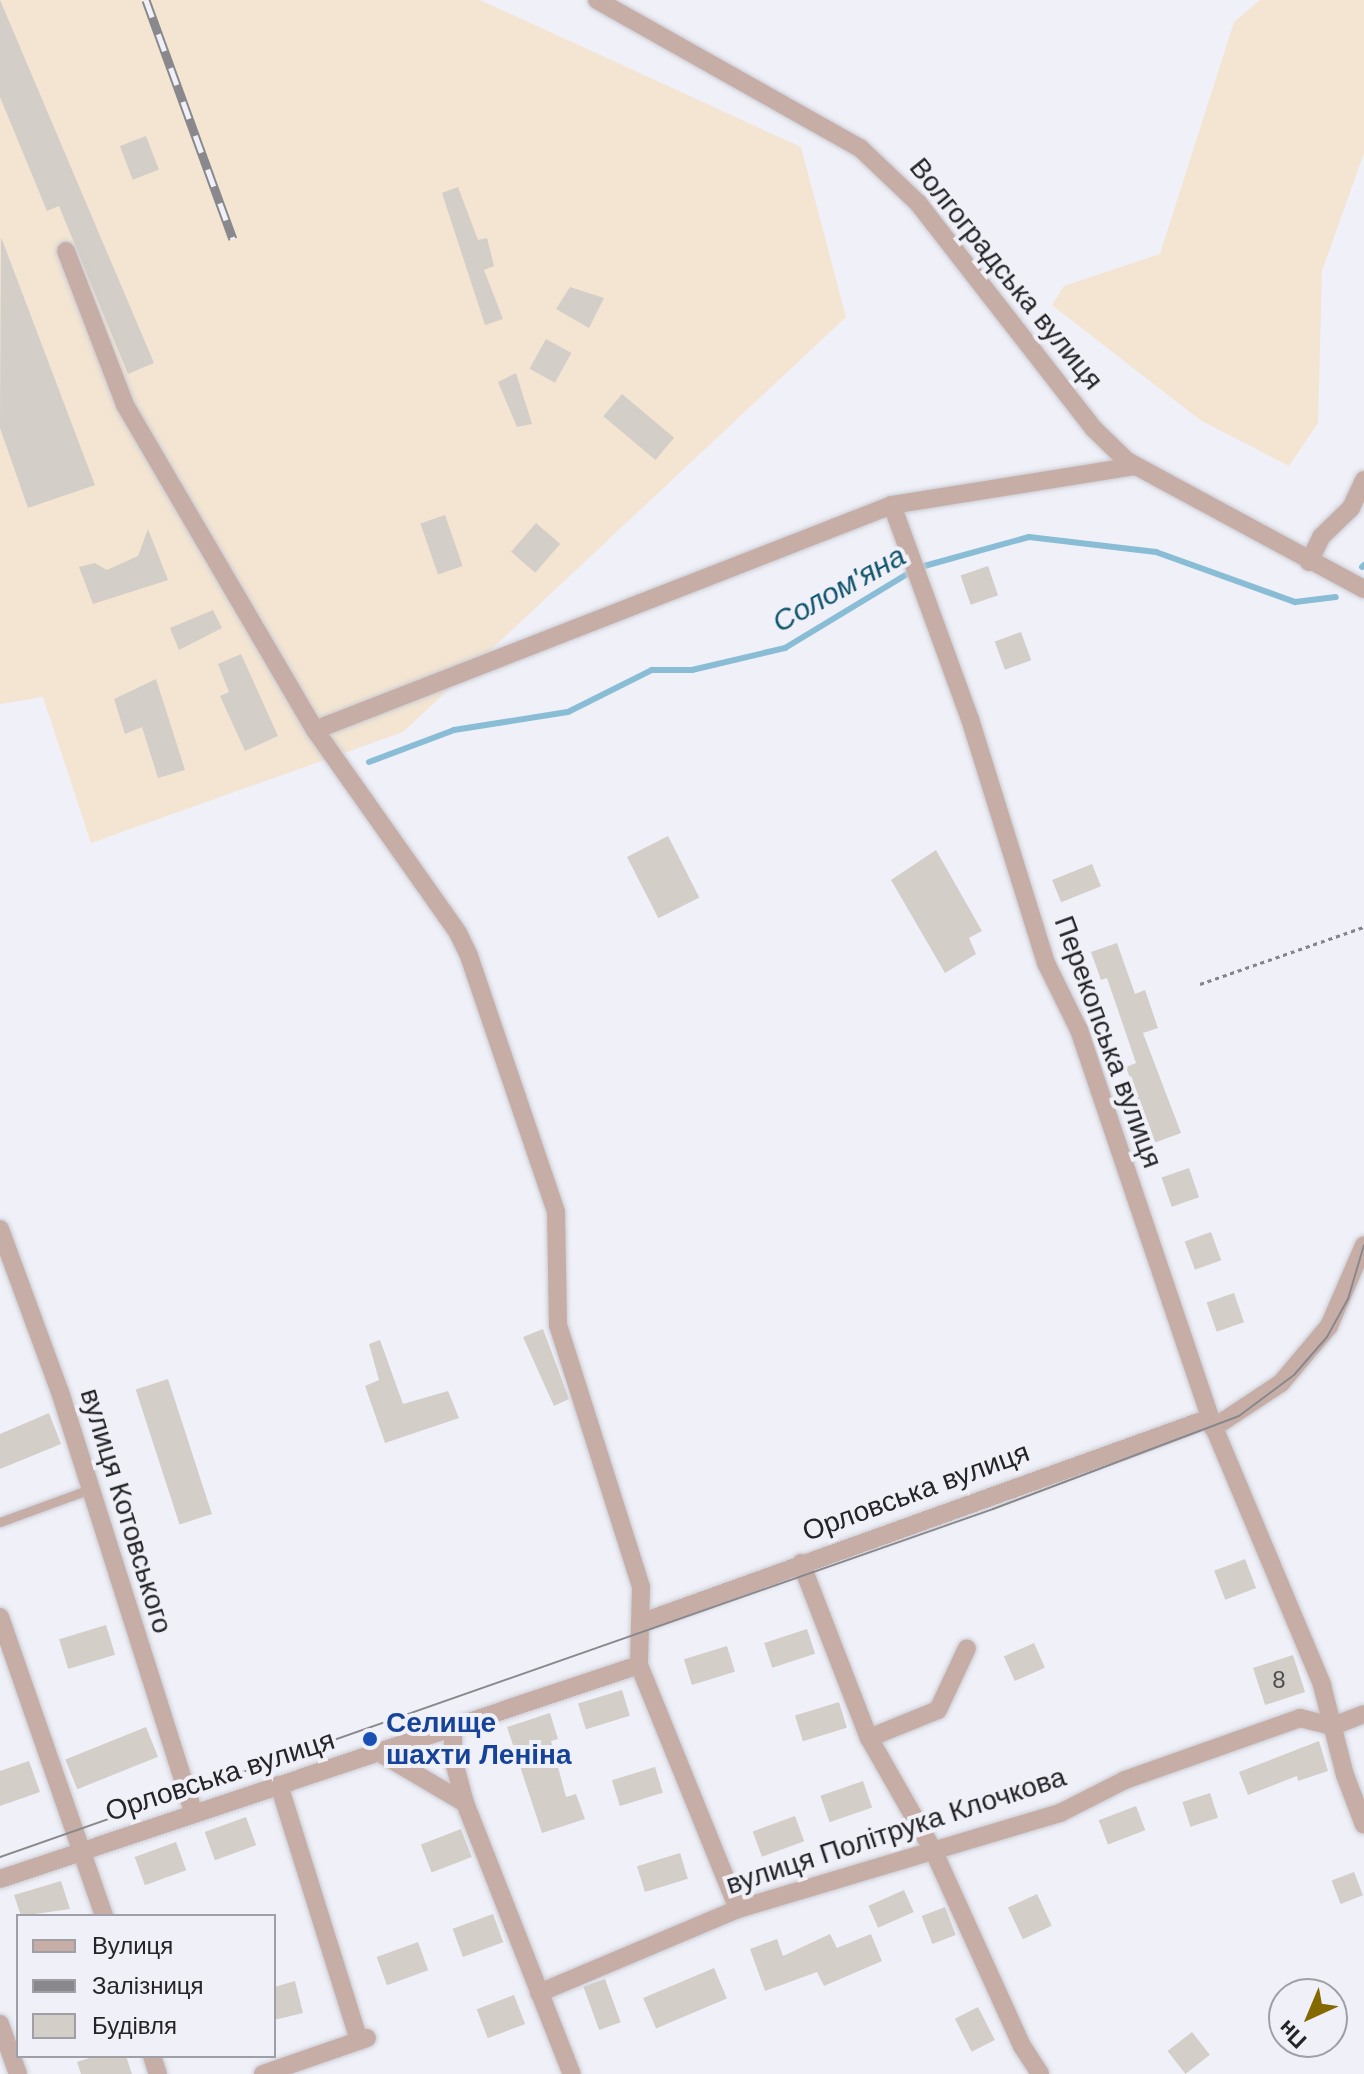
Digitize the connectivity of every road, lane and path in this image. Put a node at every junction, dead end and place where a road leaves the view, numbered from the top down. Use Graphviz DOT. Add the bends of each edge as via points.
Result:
graph roads {
  1 [pos="597,0"];
  2 [pos="66,251"];
  3 [pos="1135,466"];
  4 [pos="1364,480"];
  5 [pos="892,505"];
  6 [pos="1309,562"];
  7 [pos="1364,589"];
  8 [pos="315,730"];
  9 [pos="1364,927"];
  10 [pos="1200,984"];
  11 [pos="0,1229"];
  12 [pos="1364,1245"];
  13 [pos="1211,1423"];
  14 [pos="90,1489"];
  15 [pos="0,1522"];
  16 [pos="801,1563"];
  17 [pos="0,1617"];
  18 [pos="643,1622"];
  19 [pos="967,1648"];
  20 [pos="639,1665"];
  21 [pos="1364,1714"];
  22 [pos="1333,1726"];
  23 [pos="453,1729"];
  24 [pos="869,1738"];
  25 [pos="380,1753"];
  26 [pos="279,1785"];
  27 [pos="465,1803"];
  28 [pos="193,1812"];
  29 [pos="1364,1825"];
  30 [pos="82,1851"];
  31 [pos="934,1852"];
  32 [pos="0,1879"];
  33 [pos="738,1909"];
  34 [pos="103,1914"];
  35 [pos="539,1993"];
  36 [pos="0,2024"];
  37 [pos="18,2074"];
  38 [pos="263,2074"];
  39 [pos="572,2074"];
  40 [pos="1040,2074"];
  1 -- 3 [label="street, Волгоградська вулиця" via="860,148 888,171 1094,429"];
  2 -- 8 [label="street" via="125,405"];
  3 -- 5 [label="street"];
  3 -- 6 [label="street, Волгоградська вулиця"];
  4 -- 6 [label="street" via="1351,508 1321,537"];
  5 -- 8 [label="street"];
  5 -- 13 [label="street, Перекопська вулиця" via="970,719 1046,963 1079,1030"];
  6 -- 7 [label="street, Волгоградська вулиця"];
  8 -- 18 [label="street" via="469,956 553,1200 558,1325 641,1587"];
  9 -- 10 [label="path"];
  11 -- 14 [label="street, вулиця Котовського"];
  12 -- 13 [label="street, Орловська вулиця" via="1329,1326 1281,1383"];
  13 -- 16 [label="street, Орловська вулиця"];
  13 -- 22 [label="street, Перекопська вулиця" via="1322,1685"];
  14 -- 15 [label="lane"];
  14 -- 28 [label="street, вулиця Котовського"];
  16 -- 18 [label="street, Орловська вулиця"];
  16 -- 24 [label="street"];
  17 -- 30 [label="street"];
  18 -- 20 [label="street"];
  19 -- 24 [label="street" via="938,1710"];
  20 -- 23 [label="street, Орловська вулиця"];
  20 -- 33 [label="street"];
  21 -- 22 [label="street, вулиця Політрука Клочкова"];
  22 -- 29 [label="street, Перекопська вулиця"];
  22 -- 31 [label="street, вулиця Політрука Клочкова" via="1300,1718 1125,1780 1060,1813"];
  23 -- 25 [label="street, Орловська вулиця"];
  23 -- 27 [label="street"];
  24 -- 31 [label="street"];
  25 -- 26 [label="street, Орловська вулиця"];
  25 -- 27 [label="street"];
  26 -- 28 [label="street, Орловська вулиця"];
  26 -- 38 [label="street" via="363,2040"];
  27 -- 35 [label="street"];
  28 -- 30 [label="street, Орловська вулиця"];
  30 -- 32 [label="street, Орловська вулиця"];
  30 -- 34 [label="street"];
  31 -- 33 [label="street, вулиця Політрука Клочкова"];
  31 -- 40 [label="street" via="1022,2046"];
  33 -- 35 [label="street, вулиця Політрука Клочкова"];
  35 -- 39 [label="street"];
  36 -- 37 [label="street"];
}
